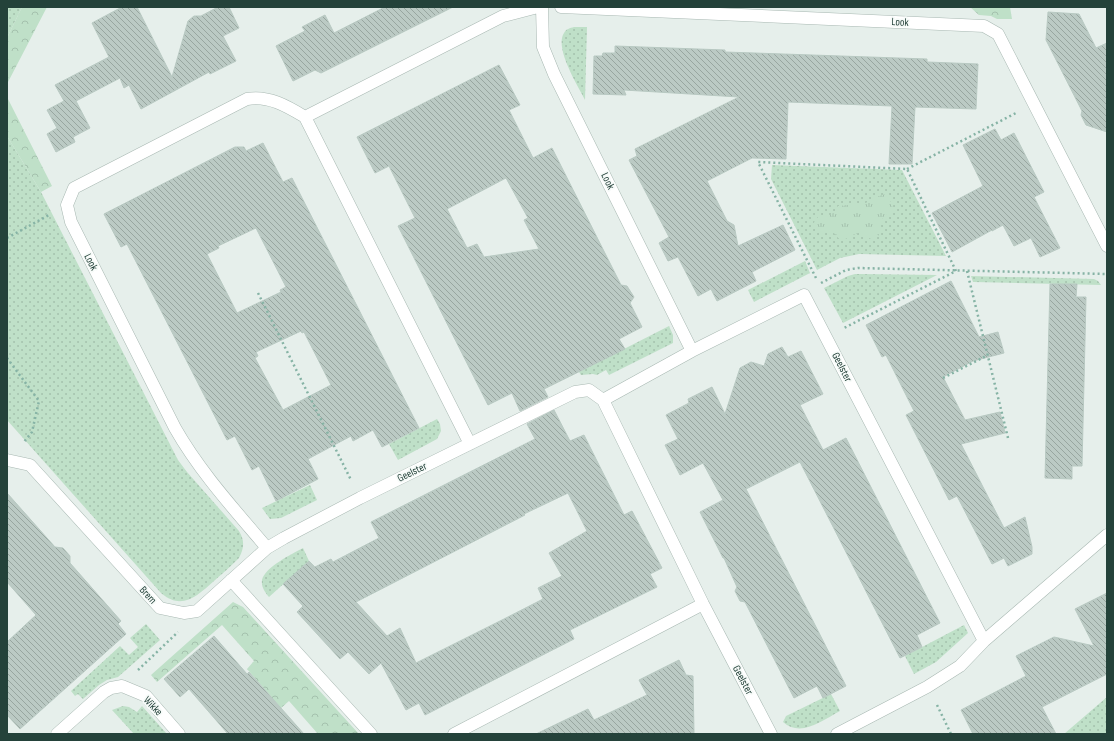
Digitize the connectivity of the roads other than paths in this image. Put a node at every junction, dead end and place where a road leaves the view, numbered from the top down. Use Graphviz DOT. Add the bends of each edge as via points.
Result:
graph roads {
  1 [pos="538,7"];
  2 [pos="542,7"];
  3 [pos="561,7"];
  4 [pos="305,117"];
  5 [pos="1107,246"];
  6 [pos="692,351"];
  7 [pos="602,400"];
  8 [pos="470,444"];
  9 [pos="8,460"];
  10 [pos="1107,535"];
  11 [pos="267,548"];
  12 [pos="231,580"];
  13 [pos="703,604"];
  14 [pos="184,613"];
  15 [pos="984,641"];
  16 [pos="58,734"];
  17 [pos="179,734"];
  18 [pos="371,734"];
  19 [pos="454,734"];
  20 [pos="771,734"];
  21 [pos="837,734"];
  1 -- 4 [label="street" via="503,16"];
  2 -- 6 [label="street, Look" via="543,47 554,74"];
  3 -- 5 [label="street, Look" via="984,26 998,34"];
  4 -- 8 [label="street"];
  4 -- 11 [label="street, Look" via="288,106 258,97 247,99 74,188 67,206 71,222 175,428 201,469"];
  6 -- 7 [label="street, Geelster"];
  6 -- 15 [label="street, Geelster" via="804,295"];
  7 -- 8 [label="street, Geelster" via="589,390 575,392"];
  7 -- 13 [label="street, Geelster"];
  8 -- 11 [label="street, Geelster" via="360,498"];
  9 -- 14 [label="street, Brem" via="30,465 160,608"];
  10 -- 15 [label="street"];
  11 -- 12 [label="street, Geelster"];
  12 -- 14 [label="street, Geelster" via="196,610"];
  12 -- 18 [label="street"];
  13 -- 19 [label="street"];
  13 -- 20 [label="street, Geelster"];
  15 -- 21 [label="street" via="960,666 927,687"];
  16 -- 17 [label="street, Wikke" via="104,692 122,686 146,696"];
}
